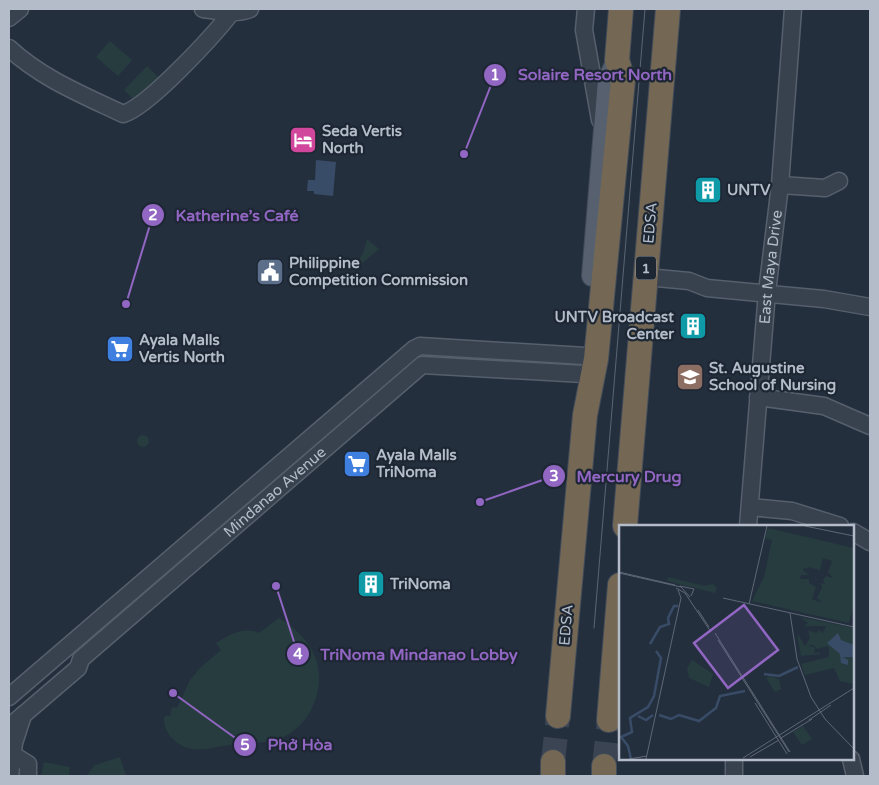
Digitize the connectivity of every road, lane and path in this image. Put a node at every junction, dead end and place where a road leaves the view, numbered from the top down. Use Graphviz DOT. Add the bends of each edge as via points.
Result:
graph roads {
  1 [pos="20,9"];
  2 [pos="197,9"];
  3 [pos="203,9"];
  4 [pos="250,9"];
  5 [pos="586,9"];
  6 [pos="621,9"];
  7 [pos="668,9"];
  8 [pos="793,9"];
  9 [pos="231,13"];
  10 [pos="9,18"];
  11 [pos="212,37"];
  12 [pos="9,48"];
  13 [pos="618,60"];
  14 [pos="604,139"];
  15 [pos="839,181"];
  16 [pos="780,185"];
  17 [pos="645,282"];
  18 [pos="767,292"];
  19 [pos="870,307"];
  20 [pos="541,353"];
  21 [pos="584,365"];
  22 [pos="539,371"];
  23 [pos="758,397"];
  24 [pos="585,415"];
  25 [pos="870,426"];
  26 [pos="750,507"];
  27 [pos="625,525"];
  28 [pos="748,525"];
  29 [pos="837,525"];
  30 [pos="854,533"];
  31 [pos="870,542"];
  32 [pos="619,597"];
  33 [pos="9,697"];
  34 [pos="23,715"];
  35 [pos="558,716"];
  36 [pos="609,720"];
  37 [pos="9,727"];
  38 [pos="12,754"];
  39 [pos="734,760"];
  40 [pos="851,760"];
  41 [pos="870,772"];
  42 [pos="10,776"];
  43 [pos="28,776"];
  44 [pos="734,776"];
  45 [pos="855,776"];
  1 -- 10 [label="street"];
  2 -- 11 [label="street"];
  3 -- 9 [label="street"];
  4 -- 9 [label="street"];
  5 -- 14 [label="street" via="584,30"];
  6 -- 13 [label="highway, EDSA"];
  7 -- 17 [label="highway, EDSA / 1"];
  8 -- 16 [label="street, East Maya Drive"];
  9 -- 11 [label="street"];
  11 -- 12 [label="street" via="139,106 123,114 45,76"];
  13 -- 14 [label="main road, EDSA" via="608,80"];
  13 -- 24 [label="highway, EDSA" via="624,80 596,359"];
  14 -- 21 [label="main road, EDSA"];
  15 -- 16 [label="street" via="825,188"];
  16 -- 18 [label="street, East Maya Drive"];
  17 -- 18 [label="street" via="691,291 707,288"];
  17 -- 27 [label="highway, EDSA / 1"];
  18 -- 19 [label="street"];
  18 -- 23 [label="street, East Maya Drive"];
  20 -- 21 [label="street, Mindanao Avenue"];
  20 -- 22 [label="street" via="544,364"];
  20 -- 33 [label="street, Mindanao Avenue" via="420,346 414,349"];
  21 -- 22 [label="street, Mindanao Avenue"];
  21 -- 24 [label="main road, EDSA" via="582,395"];
  22 -- 34 [label="street, Mindanao Avenue" via="422,365 81,658 78,668"];
  23 -- 25 [label="street" via="824,406"];
  23 -- 26 [label="street, East Maya Drive"];
  24 -- 35 [label="highway, EDSA"];
  26 -- 28 [label="street, East Maya Drive"];
  26 -- 29 [label="street" via="792,511"];
  30 -- 31 [label="street"];
  32 -- 36 [label="highway"];
  34 -- 37 [label="street, Mindanao Avenue"];
  34 -- 38 [label="street"];
  38 -- 42 [label="street"];
  38 -- 43 [label="street" via="28,764"];
  39 -- 44 [label="street"];
  40 -- 45 [label="street"];
  41 -- 45 [label="street"];
}
